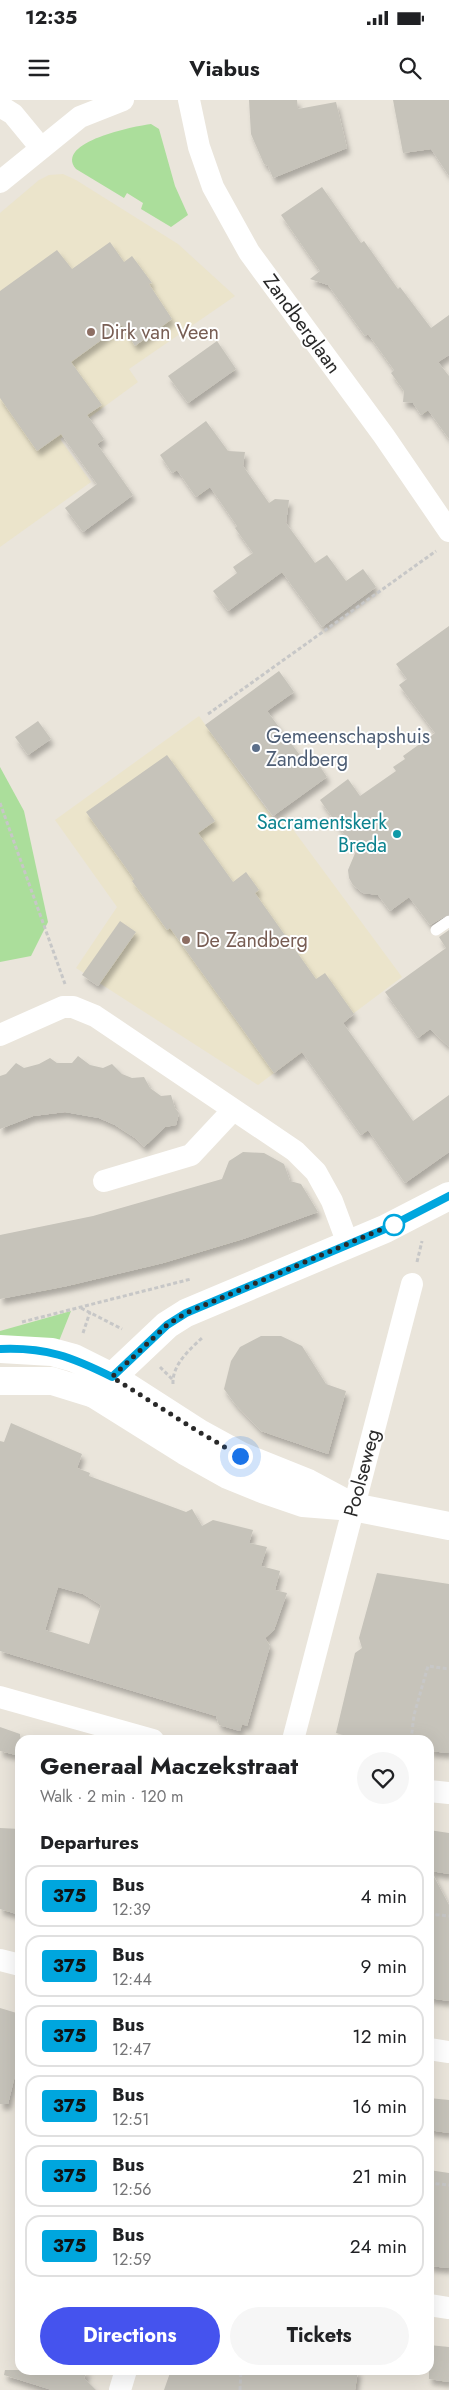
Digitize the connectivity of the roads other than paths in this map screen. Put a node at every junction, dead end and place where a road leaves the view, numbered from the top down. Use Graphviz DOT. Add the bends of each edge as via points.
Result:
graph roads {
  1 [pos="124,100"];
  2 [pos="189,100"];
  3 [pos="0,106"];
  4 [pos="41,148"];
  5 [pos="0,182"];
  6 [pos="446,538"];
  7 [pos="449,920"];
  8 [pos="436,930"];
  9 [pos="0,1035"];
  10 [pos="233,1110"];
  11 [pos="104,1181"];
  12 [pos="440,1201"];
  13 [pos="348,1244"];
  14 [pos="412,1284"];
  15 [pos="0,1349"];
  16 [pos="0,1381"];
  17 [pos="103,1385"];
  18 [pos="353,1507"];
  19 [pos="449,1526"];
  20 [pos="0,1697"];
  21 [pos="135,1735"];
  22 [pos="294,1735"];
  23 [pos="434,1792"];
  24 [pos="449,1793"];
  25 [pos="0,1960"];
  26 [pos="15,1964"];
  27 [pos="434,2050"];
  28 [pos="449,2052"];
  29 [pos="434,2306"];
  30 [pos="449,2308"];
  31 [pos="124,2375"];
  32 [pos="120,2390"];
  1 -- 4 [label="street" via="80,117"];
  2 -- 6 [label="street, Zandberglaan" via="199,148 213,188 249,252 384,436"];
  3 -- 4 [label="street" via="13,114"];
  4 -- 5 [label="street"];
  7 -- 8 [label="lane"];
  9 -- 10 [label="street" via="62,1007 73,1006 95,1016"];
  10 -- 11 [label="street" via="191,1155"];
  10 -- 13 [label="street" via="295,1151 316,1172 332,1201"];
  12 -- 13 [label="street"];
  13 -- 17 [label="street" via="186,1313 167,1325"];
  14 -- 18 [label="street, Poolseweg"];
  15 -- 17 [label="street" via="52,1352 74,1358"];
  16 -- 17 [label="street"];
  17 -- 18 [label="street" via="160,1406 240,1456 308,1483"];
  17 -- 18 [label="street" via="185,1451 246,1483 302,1502"];
  18 -- 19 [label="street"];
  18 -- 22 [label="street, Poolseweg"];
  20 -- 21 [label="street"];
  23 -- 24 [label="street"];
  25 -- 26 [label="street"];
  27 -- 28 [label="street"];
  29 -- 30 [label="street"];
  31 -- 32 [label="street"];
}
